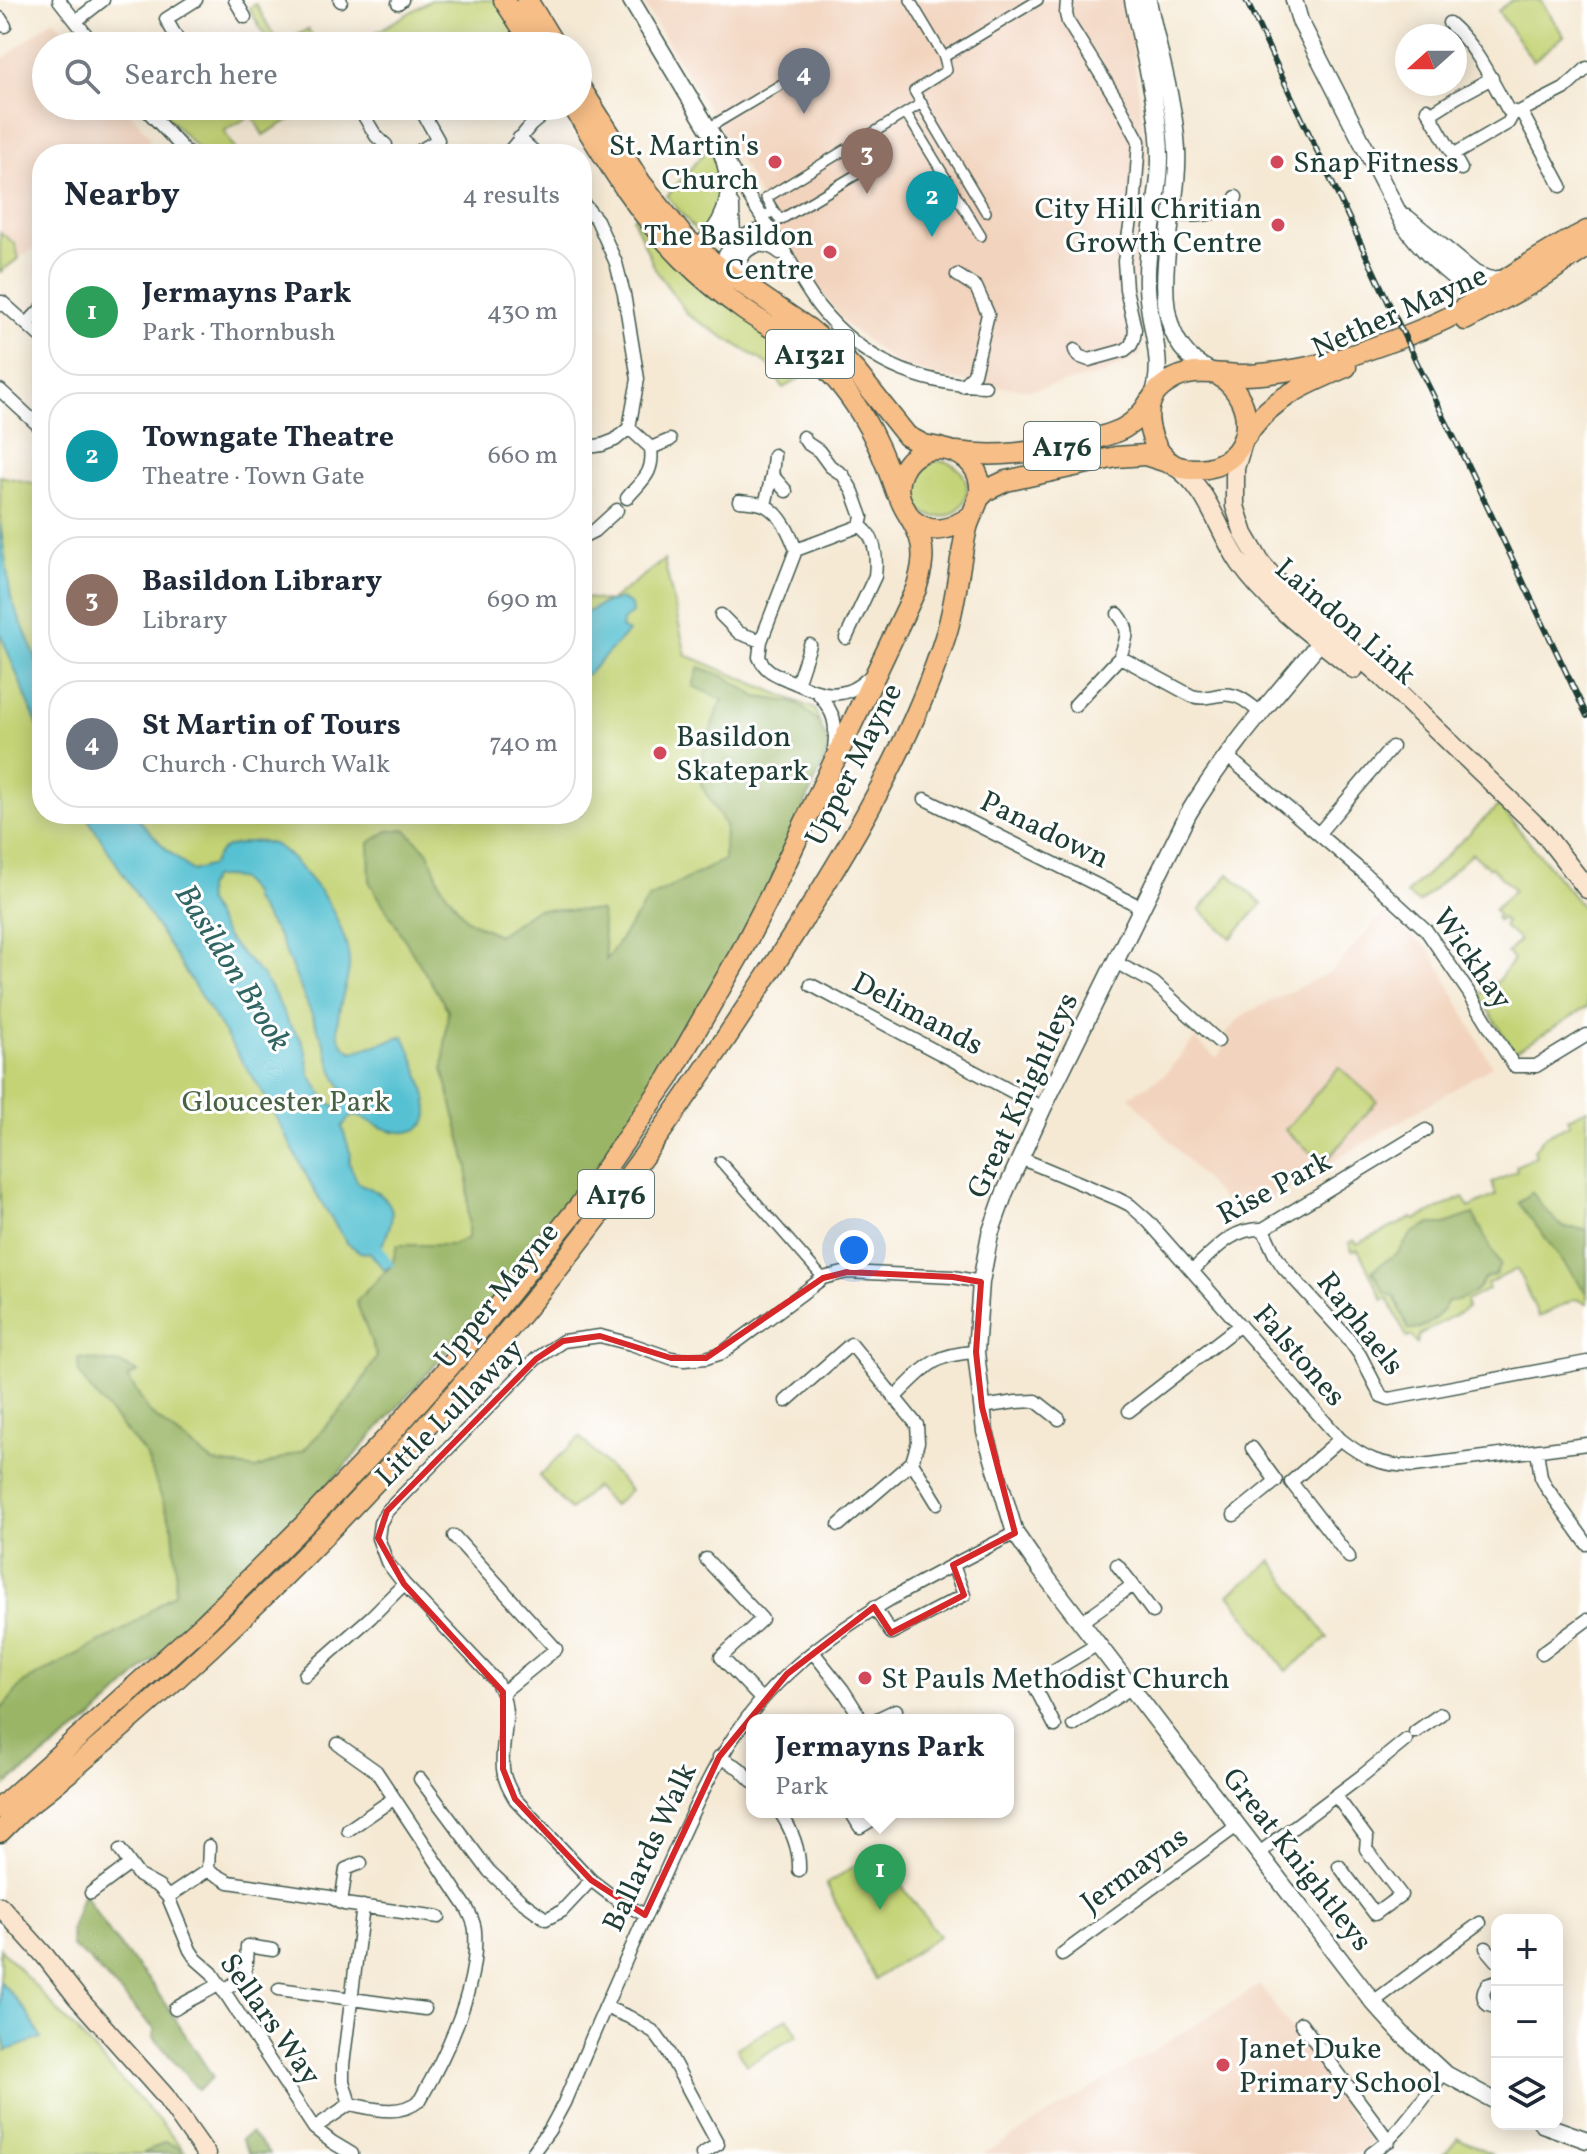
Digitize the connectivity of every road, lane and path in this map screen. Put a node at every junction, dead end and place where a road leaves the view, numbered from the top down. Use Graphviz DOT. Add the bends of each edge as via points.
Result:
graph roads {
  1 [pos="59,0"];
  2 [pos="103,0"];
  3 [pos="196,0"];
  4 [pos="504,0"];
  5 [pos="514,0"];
  6 [pos="527,0"];
  7 [pos="631,0"];
  8 [pos="1038,0"];
  9 [pos="1067,0"];
  10 [pos="1292,0"];
  11 [pos="240,1"];
  12 [pos="1137,2"];
  13 [pos="912,3"];
  14 [pos="245,17"];
  15 [pos="76,21"];
  16 [pos="1449,23"];
  17 [pos="84,32"];
  18 [pos="173,32"];
  19 [pos="525,32"];
  20 [pos="532,32"];
  21 [pos="546,32"];
  22 [pos="944,57"];
  23 [pos="820,61"];
  24 [pos="1587,68"];
  25 [pos="1492,78"];
  26 [pos="922,103"];
  27 [pos="592,106"];
  28 [pos="1518,112"];
  29 [pos="906,113"];
  30 [pos="156,120"];
  31 [pos="366,120"];
  32 [pos="427,120"];
  33 [pos="537,120"];
  34 [pos="582,120"];
  35 [pos="715,124"];
  36 [pos="519,138"];
  37 [pos="179,144"];
  38 [pos="385,144"];
  39 [pos="431,144"];
  40 [pos="514,144"];
  41 [pos="526,144"];
  42 [pos="851,147"];
  43 [pos="721,150"];
  44 [pos="1453,155"];
  45 [pos="1461,169"];
  46 [pos="730,184"];
  47 [pos="1561,186"];
  48 [pos="1391,198"];
  49 [pos="1236,204"];
  50 [pos="774,211"];
  51 [pos="986,212"];
  52 [pos="592,214"];
  53 [pos="1173,214"];
  54 [pos="761,218"];
  55 [pos="1587,231"];
  56 [pos="981,236"];
  57 [pos="780,245"];
  58 [pos="1587,247"];
  59 [pos="674,249"];
  60 [pos="697,249"];
  61 [pos="733,249"];
  62 [pos="731,268"];
  63 [pos="795,271"];
  64 [pos="957,275"];
  65 [pos="1508,278"];
  66 [pos="1465,284"];
  67 [pos="1485,294"];
  68 [pos="1147,299"];
  69 [pos="0,305"];
  70 [pos="1467,306"];
  71 [pos="32,319"];
  72 [pos="27,324"];
  73 [pos="32,329"];
  74 [pos="804,349"];
  75 [pos="1075,350"];
  76 [pos="1217,374"];
  77 [pos="962,386"];
  78 [pos="985,386"];
  79 [pos="0,390"];
  80 [pos="1152,397"];
  81 [pos="32,420"];
  82 [pos="629,428"];
  83 [pos="803,437"];
  84 [pos="1243,439"];
  85 [pos="670,440"];
  86 [pos="592,446"];
  87 [pos="651,448"];
  88 [pos="948,450"];
  89 [pos="774,455"];
  90 [pos="1173,465"];
  91 [pos="772,475"];
  92 [pos="786,491"];
  93 [pos="627,498"];
  94 [pos="739,501"];
  95 [pos="765,505"];
  96 [pos="903,507"];
  97 [pos="975,507"];
  98 [pos="617,510"];
  99 [pos="860,526"];
  100 [pos="592,532"];
  101 [pos="796,550"];
  102 [pos="1118,614"];
  103 [pos="721,615"];
  104 [pos="1325,637"];
  105 [pos="846,638"];
  106 [pos="761,641"];
  107 [pos="810,645"];
  108 [pos="1120,657"];
  109 [pos="879,665"];
  110 [pos="797,684"];
  111 [pos="818,693"];
  112 [pos="1075,705"];
  113 [pos="1262,714"];
  114 [pos="1392,747"];
  115 [pos="1227,756"];
  116 [pos="823,783"];
  117 [pos="925,799"];
  118 [pos="1319,833"];
  119 [pos="1587,889"];
  120 [pos="1141,907"];
  121 [pos="1115,962"];
  122 [pos="811,985"];
  123 [pos="1587,1035"];
  124 [pos="1218,1041"];
  125 [pos="1043,1108"];
  126 [pos="1426,1130"];
  127 [pos="1020,1158"];
  128 [pos="720,1161"];
  129 [pos="1263,1229"];
  130 [pos="1192,1271"];
  131 [pos="823,1278"];
  132 [pos="981,1282"];
  133 [pos="1240,1325"];
  134 [pos="976,1352"];
  135 [pos="1587,1362"];
  136 [pos="895,1397"];
  137 [pos="786,1401"];
  138 [pos="982,1407"];
  139 [pos="1129,1411"];
  140 [pos="1059,1419"];
  141 [pos="1340,1439"];
  142 [pos="1587,1444"];
  143 [pos="1252,1448"];
  144 [pos="1537,1451"];
  145 [pos="912,1462"];
  146 [pos="1276,1481"];
  147 [pos="1291,1482"];
  148 [pos="937,1503"];
  149 [pos="1234,1515"];
  150 [pos="839,1525"];
  151 [pos="1015,1533"];
  152 [pos="454,1536"];
  153 [pos="1587,1544"];
  154 [pos="1349,1557"];
  155 [pos="706,1559"];
  156 [pos="953,1565"];
  157 [pos="1117,1565"];
  158 [pos="404,1584"];
  159 [pos="1133,1585"];
  160 [pos="874,1607"];
  161 [pos="1153,1612"];
  162 [pos="1587,1620"];
  163 [pos="1081,1622"];
  164 [pos="1098,1644"];
  165 [pos="813,1652"];
  166 [pos="1542,1653"];
  167 [pos="305,1675"];
  168 [pos="1131,1688"];
  169 [pos="503,1692"];
  170 [pos="762,1700"];
  171 [pos="896,1710"];
  172 [pos="751,1714"];
  173 [pos="858,1714"];
  174 [pos="888,1714"];
  175 [pos="1441,1714"];
  176 [pos="746,1720"];
  177 [pos="1073,1725"];
  178 [pos="1055,1726"];
  179 [pos="338,1744"];
  180 [pos="64,1751"];
  181 [pos="719,1757"];
  182 [pos="746,1775"];
  183 [pos="420,1779"];
  184 [pos="0,1796"];
  185 [pos="1336,1796"];
  186 [pos="393,1799"];
  187 [pos="0,1808"];
  188 [pos="784,1818"];
  189 [pos="855,1818"];
  190 [pos="875,1818"];
  191 [pos="1237,1826"];
  192 [pos="348,1830"];
  193 [pos="0,1832"];
  194 [pos="209,1846"];
  195 [pos="120,1850"];
  196 [pos="1258,1854"];
  197 [pos="361,1863"];
  198 [pos="130,1864"];
  199 [pos="1339,1866"];
  200 [pos="208,1870"];
  201 [pos="799,1870"];
  202 [pos="591,1880"];
  203 [pos="91,1893"];
  204 [pos="168,1897"];
  205 [pos="341,1903"];
  206 [pos="0,1906"];
  207 [pos="363,1906"];
  208 [pos="645,1915"];
  209 [pos="439,1917"];
  210 [pos="0,1921"];
  211 [pos="273,1950"];
  212 [pos="1491,1952"];
  213 [pos="1062,1954"];
  214 [pos="1491,1984"];
  215 [pos="221,1987"];
  216 [pos="279,1989"];
  217 [pos="76,1996"];
  218 [pos="351,1998"];
  219 [pos="1373,2002"];
  220 [pos="1491,2006"];
  221 [pos="605,2007"];
  222 [pos="175,2009"];
  223 [pos="425,2009"];
  224 [pos="1301,2023"];
  225 [pos="1444,2073"];
  226 [pos="1491,2099"];
  227 [pos="350,2104"];
  228 [pos="314,2128"];
  229 [pos="1559,2130"];
  230 [pos="1587,2140"];
  231 [pos="1389,2141"];
  232 [pos="206,2154"];
  233 [pos="352,2154"];
  234 [pos="532,2154"];
  235 [pos="702,2154"];
  236 [pos="1371,2154"];
  1 -- 15 [label="street"];
  2 -- 15 [label="street"];
  3 -- 18 [label="street" via="166,19"];
  4 -- 19 [label="main road"];
  5 -- 20 [label="main road"];
  6 -- 21 [label="main road"];
  7 -- 43 [label="street"];
  8 -- 22 [label="street"];
  9 -- 75 [label="street" via="1068,22 1139,141 1124,261 1135,329 1131,345 1089,360"];
  10 -- 48 [label="street"];
  11 -- 14 [label="street"];
  12 -- 53 [label="street" via="1176,135"];
  12 -- 68 [label="street" via="1160,157 1146,261"];
  13 -- 22 [label="street"];
  15 -- 17 [label="street"];
  16 -- 25 [label="street" via="1466,37"];
  22 -- 26 [label="street" via="947,70 914,91"];
  23 -- 35 [label="street"];
  24 -- 28 [label="street" via="1564,89"];
  25 -- 28 [label="street" via="1508,110"];
  25 -- 44 [label="street" via="1428,111"];
  26 -- 29 [label="street"];
  26 -- 51 [label="street"];
  27 -- 60 [label="main road, A1321" via="646,191"];
  28 -- 44 [label="street"];
  28 -- 47 [label="street"];
  29 -- 42 [label="street"];
  29 -- 56 [label="street"];
  30 -- 37 [label="street"];
  31 -- 38 [label="street"];
  32 -- 39 [label="street" via="438,140"];
  33 -- 36 [label="street"];
  34 -- 59 [label="main road, A1321" via="643,213"];
  36 -- 40 [label="street"];
  36 -- 41 [label="street"];
  42 -- 50 [label="street" via="766,198"];
  42 -- 50 [label="street" via="864,170 780,220"];
  43 -- 46 [label="street"];
  43 -- 54 [label="street"];
  44 -- 45 [label="street"];
  46 -- 60 [label="street" via="724,214"];
  46 -- 61 [label="street"];
  48 -- 65 [label="street" via="1468,269 1490,280"];
  48 -- 66 [label="street" via="1423,250"];
  49 -- 53 [label="street" via="1203,216"];
  50 -- 54 [label="street"];
  52 -- 82 [label="street" via="616,263 624,294 638,379"];
  53 -- 68 [label="street" via="1162,223"];
  53 -- 76 [label="street" via="1165,261 1169,320 1190,358"];
  54 -- 57 [label="street"];
  55 -- 65 [label="main road, Nether Mayne / A176"];
  57 -- 61 [label="street" via="759,231"];
  57 -- 63 [label="street"];
  58 -- 67 [label="street"];
  58 -- 84 [label="main road, Nether Mayne / A176" via="1467,319 1296,390 1266,410"];
  59 -- 60 [label="street" via="684,254"];
  59 -- 74 [label="main road, A1321" via="725,296"];
  60 -- 62 [label="main road, A1321"];
  61 -- 62 [label="street"];
  62 -- 63 [label="street" via="745,253 765,245"];
  62 -- 74 [label="street" via="722,277 731,289"];
  62 -- 88 [label="main road, A1321" via="839,354 907,436"];
  63 -- 77 [label="street" via="831,320 868,353 910,375"];
  64 -- 77 [label="street" via="976,287 988,314 974,374"];
  65 -- 67 [label="main road, Nether Mayne / A176"];
  66 -- 67 [label="street"];
  66 -- 70 [label="street" via="1472,295"];
  67 -- 70 [label="main road, Nether Mayne / A176"];
  68 -- 80 [label="street" via="1158,366"];
  69 -- 72 [label="street"];
  70 -- 76 [label="main road, Nether Mayne / A176" via="1424,329 1325,363 1269,373"];
  71 -- 72 [label="street"];
  72 -- 73 [label="street"];
  74 -- 96 [label="main road, A1321" via="860,410 880,445"];
  76 -- 80 [label="main road, A176" via="1179,376"];
  76 -- 84 [label="main road" via="1241,399 1247,420"];
  77 -- 78 [label="street"];
  79 -- 81 [label="street"];
  80 -- 88 [label="main road, A176" via="1135,420 1095,439 1015,455"];
  80 -- 90 [label="main road" via="1151,435"];
  82 -- 86 [label="street" via="615,440"];
  82 -- 87 [label="street"];
  83 -- 99 [label="street" via="843,475 862,517"];
  84 -- 90 [label="main road, A176" via="1216,465"];
  84 -- 104 [label="main road, Laindon Link" via="1234,481 1244,534 1275,581"];
  85 -- 87 [label="street"];
  87 -- 93 [label="street" via="651,470"];
  88 -- 96 [label="main road" via="931,449 908,463 899,480"];
  88 -- 97 [label="main road, Upper Mayne / A176" via="974,468 979,481"];
  89 -- 91 [label="street"];
  90 -- 97 [label="main road, A176" via="1145,455 1116,457 1006,481 987,490"];
  90 -- 104 [label="main road, Laindon Link" via="1199,487 1251,577"];
  91 -- 92 [label="street"];
  91 -- 95 [label="street"];
  94 -- 95 [label="street"];
  95 -- 101 [label="street" via="789,532"];
  96 -- 97 [label="main road, A176" via="916,523 944,530 957,526"];
  96 -- 109 [label="main road, Upper Mayne / A176" via="919,534 923,566"];
  97 -- 193 [label="main road, Upper Mayne / A176" via="947,631 899,751 817,897 639,1163 515,1322 349,1511 169,1685"];
  98 -- 100 [label="street"];
  99 -- 101 [label="street"];
  99 -- 105 [label="street" via="871,538 875,576"];
  101 -- 106 [label="street"];
  102 -- 108 [label="street" via="1128,632"];
  103 -- 106 [label="street" via="739,633"];
  104 -- 113 [label="street, Great Knightleys"];
  104 -- 119 [label="main road, Laindon Link" via="1393,701 1439,733 1543,832"];
  106 -- 110 [label="street" via="763,666"];
  107 -- 110 [label="street"];
  108 -- 112 [label="street"];
  108 -- 113 [label="street" via="1192,696 1237,696"];
  109 -- 111 [label="street" via="859,686 842,693"];
  109 -- 116 [label="main road, Upper Mayne / A176"];
  110 -- 111 [label="street"];
  111 -- 116 [label="street" via="833,714 836,733"];
  113 -- 115 [label="street, Great Knightleys"];
  114 -- 118 [label="street"];
  115 -- 118 [label="street, Wickhay"];
  115 -- 120 [label="street, Great Knightleys" via="1188,814"];
  116 -- 180 [label="main road, Upper Mayne / A176" via="702,1021 580,1205 457,1358 367,1459 204,1624"];
  117 -- 120 [label="street, Panadown"];
  118 -- 123 [label="street, Wickhay" via="1426,930 1514,1066 1536,1066"];
  120 -- 121 [label="street, Great Knightleys"];
  121 -- 124 [label="street" via="1154,983"];
  121 -- 125 [label="street, Great Knightleys"];
  122 -- 125 [label="street, Delimands"];
  125 -- 127 [label="street, Great Knightleys"];
  126 -- 129 [label="street, Rise Park"];
  127 -- 130 [label="street, Falstones" via="1130,1205"];
  127 -- 132 [label="street, Great Knightleys" via="990,1234"];
  128 -- 131 [label="street"];
  129 -- 130 [label="street, Rise Park" via="1229,1237"];
  129 -- 135 [label="street, Raphaels" via="1284,1268 1360,1355 1381,1396 1389,1399"];
  130 -- 133 [label="street, Falstones"];
  131 -- 132 [label="street, Little Lullaway" via="847,1272"];
  131 -- 158 [label="street, Little Lullaway" via="722,1353 706,1358 671,1358 600,1336 563,1341 536,1359 387,1511 378,1538"];
  132 -- 134 [label="street, Great Knightleys"];
  133 -- 139 [label="street"];
  133 -- 141 [label="street, Falstones"];
  134 -- 136 [label="street" via="939,1358"];
  134 -- 138 [label="street, Great Knightleys"];
  136 -- 137 [label="street" via="851,1344"];
  136 -- 145 [label="street" via="917,1425"];
  138 -- 140 [label="street" via="1036,1401"];
  138 -- 151 [label="street, Great Knightleys"];
  141 -- 144 [label="street, Falstones" via="1374,1461 1393,1466"];
  141 -- 147 [label="street"];
  142 -- 144 [label="street, Falstones"];
  143 -- 146 [label="street"];
  144 -- 153 [label="street" via="1546,1487"];
  145 -- 148 [label="street"];
  145 -- 150 [label="street"];
  146 -- 147 [label="street"];
  146 -- 149 [label="street"];
  147 -- 154 [label="street"];
  151 -- 156 [label="street, Ballards Walk"];
  151 -- 163 [label="street, Great Knightleys"];
  152 -- 169 [label="street" via="556,1649"];
  155 -- 170 [label="street" via="762,1619 721,1657"];
  156 -- 160 [label="street, Ballards Walk"];
  156 -- 160 [label="street" via="964,1595 891,1633"];
  157 -- 159 [label="street"];
  158 -- 167 [label="street"];
  158 -- 169 [label="street, Little Lullaway"];
  159 -- 161 [label="street"];
  159 -- 163 [label="street"];
  160 -- 165 [label="street, Ballards Walk"];
  162 -- 166 [label="street"];
  163 -- 164 [label="street, Great Knightleys"];
  164 -- 168 [label="street, Great Knightleys"];
  164 -- 178 [label="street" via="1033,1683"];
  165 -- 170 [label="street, Ballards Walk"];
  165 -- 173 [label="street"];
  168 -- 177 [label="street"];
  168 -- 191 [label="street, Great Knightleys"];
  169 -- 202 [label="street" via="506,1784"];
  170 -- 172 [label="street, Ballards Walk"];
  171 -- 174 [label="street"];
  175 -- 185 [label="street"];
  176 -- 181 [label="street, Ballards Walk"];
  179 -- 186 [label="street" via="376,1771"];
  180 -- 184 [label="main road"];
  180 -- 187 [label="main road, Upper Mayne / A176"];
  181 -- 182 [label="street"];
  181 -- 208 [label="street, Ballards Walk"];
  183 -- 202 [label="street" via="489,1871 546,1919 562,1911"];
  185 -- 196 [label="street"];
  185 -- 199 [label="street" via="1367,1838 1366,1849 1401,1895 1375,1914"];
  186 -- 192 [label="street"];
  186 -- 227 [label="street" via="467,1908 475,1928 471,1975 466,2002 420,2100 394,2111"];
  188 -- 201 [label="street" via="798,1848"];
  189 -- 190 [label="street" via="860,1827"];
  191 -- 196 [label="street, Great Knightleys"];
  191 -- 213 [label="street, Jermayns"];
  194 -- 200 [label="street"];
  195 -- 198 [label="street, Sellars Way"];
  196 -- 219 [label="street, Great Knightleys"];
  197 -- 205 [label="street" via="346,1869"];
  198 -- 203 [label="street"];
  198 -- 204 [label="street, Sellars Way"];
  200 -- 204 [label="street"];
  200 -- 205 [label="street" via="229,1882"];
  202 -- 208 [label="street"];
  204 -- 215 [label="street, Sellars Way" via="190,1950"];
  205 -- 207 [label="street"];
  206 -- 217 [label="main road"];
  207 -- 209 [label="street"];
  207 -- 218 [label="street"];
  208 -- 221 [label="street, Ballards Walk"];
  210 -- 217 [label="main road"];
  211 -- 215 [label="street" via="247,1946 245,1976"];
  212 -- 219 [label="street" via="1480,1935"];
  214 -- 220 [label="street" via="1483,1993"];
  215 -- 222 [label="street"];
  215 -- 228 [label="street, Sellars Way"];
  216 -- 218 [label="street"];
  217 -- 232 [label="main road" via="165,2096"];
  218 -- 223 [label="street"];
  218 -- 227 [label="street" via="343,2065"];
  219 -- 225 [label="street, Great Knightleys"];
  221 -- 234 [label="street, Ballards Walk" via="564,2103"];
  221 -- 235 [label="street" via="644,2025 667,2050 718,2144"];
  224 -- 231 [label="street"];
  225 -- 226 [label="street, Great Knightleys"];
  225 -- 231 [label="street"];
  227 -- 228 [label="street"];
  228 -- 233 [label="street, Sellars Way"];
  229 -- 230 [label="street"];
  231 -- 236 [label="street"];
}
